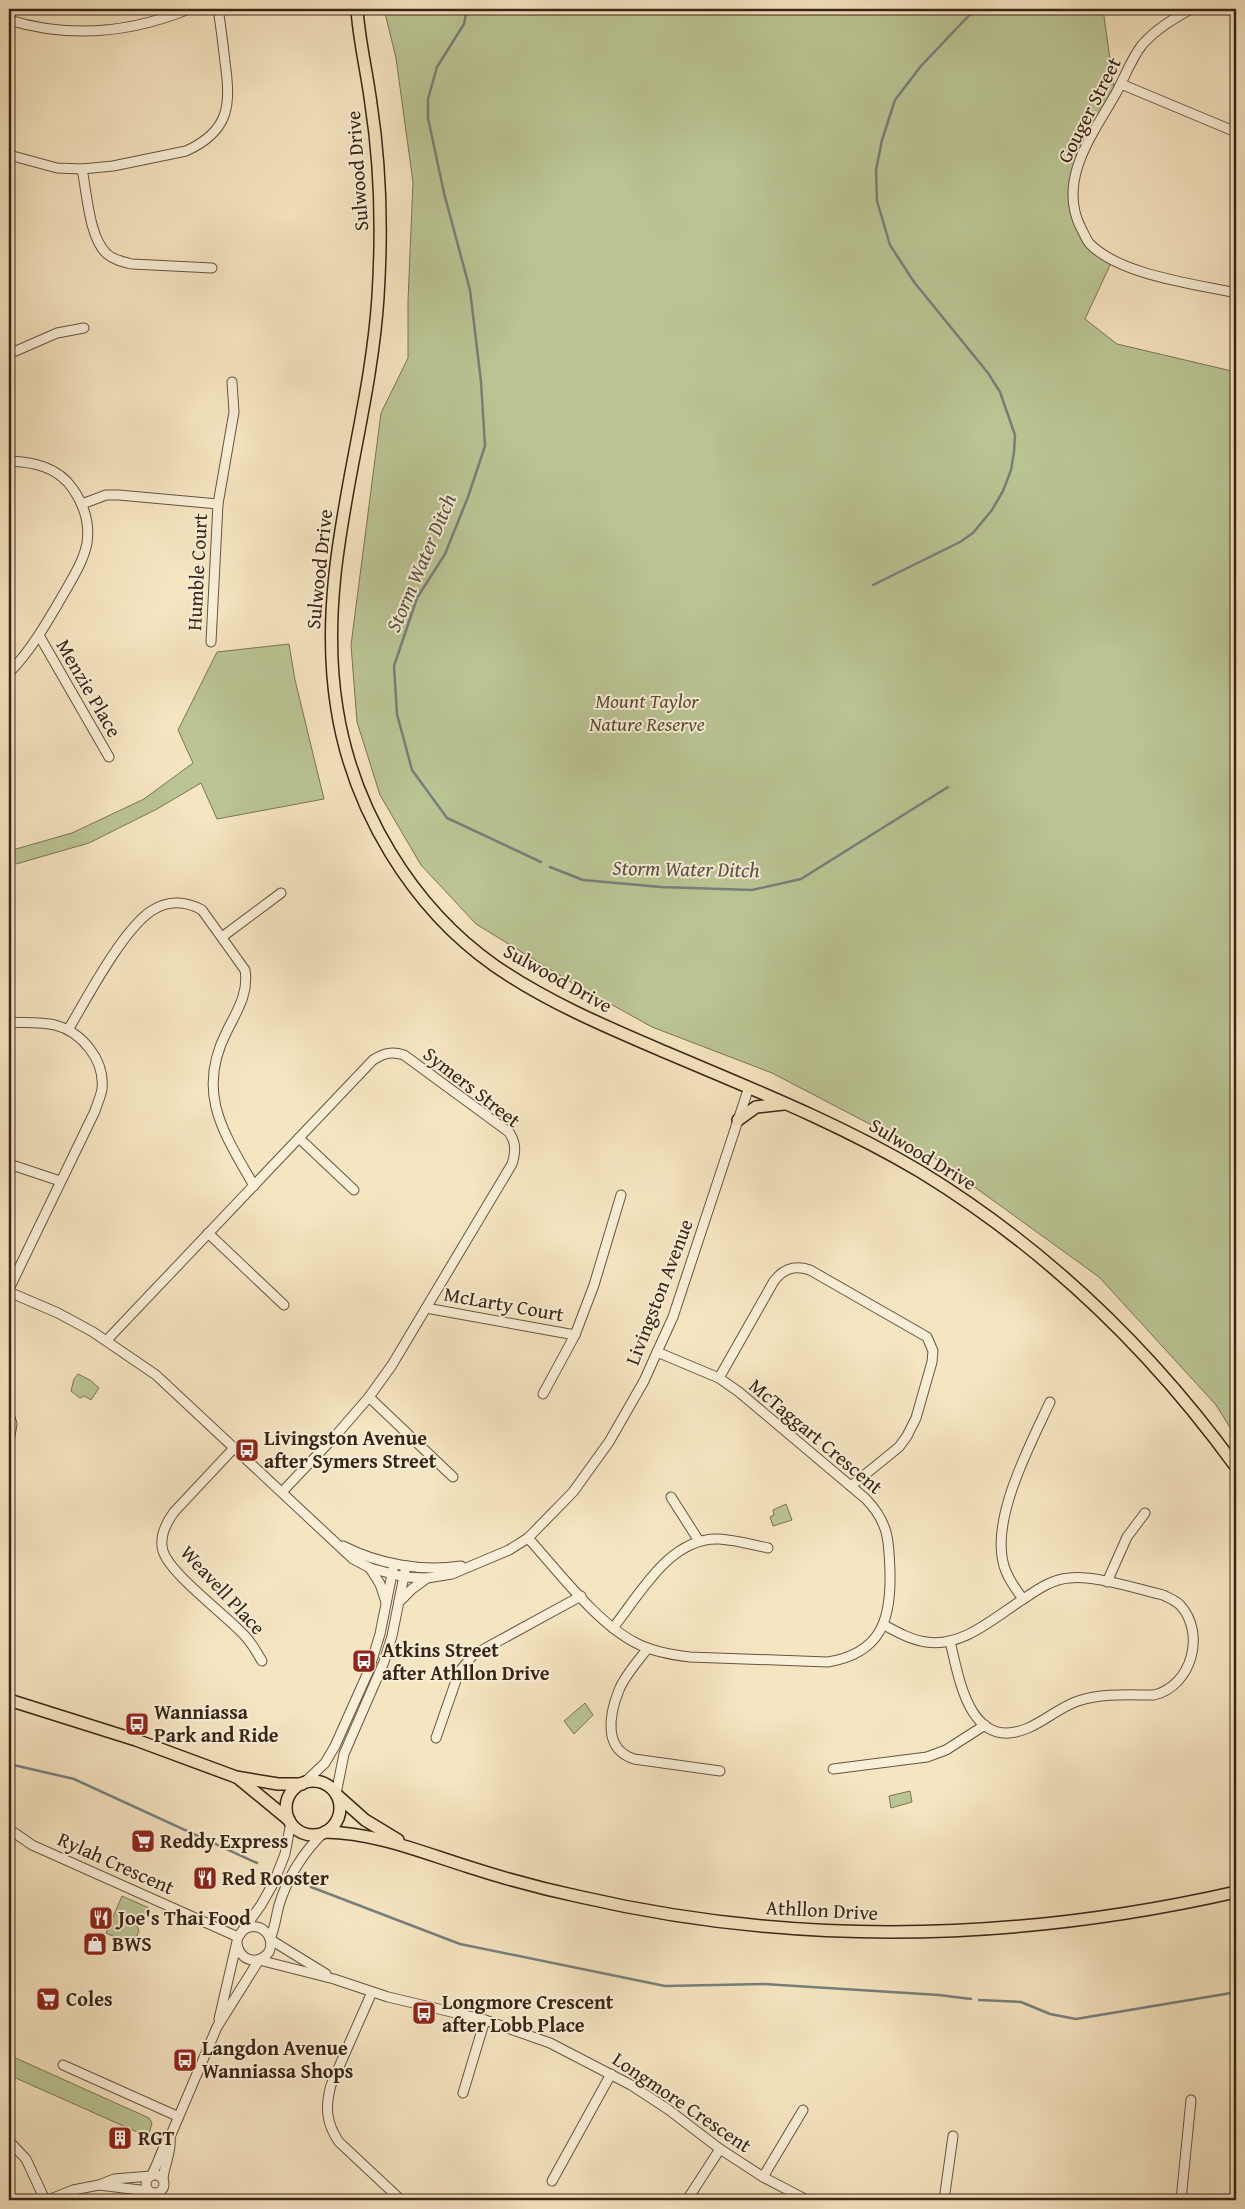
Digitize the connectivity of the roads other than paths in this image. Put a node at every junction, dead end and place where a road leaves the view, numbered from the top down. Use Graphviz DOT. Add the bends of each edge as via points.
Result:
graph roads {
  1 [pos="189,9"];
  2 [pos="218,9"];
  3 [pos="348,9"];
  4 [pos="357,9"];
  5 [pos="1191,9"];
  6 [pos="9,20"];
  7 [pos="358,28"];
  8 [pos="1121,84"];
  9 [pos="1236,132"];
  10 [pos="9,155"];
  11 [pos="82,170"];
  12 [pos="212,268"];
  13 [pos="1236,293"];
  14 [pos="84,328"];
  15 [pos="9,354"];
  16 [pos="232,382"];
  17 [pos="9,461"];
  18 [pos="82,504"];
  19 [pos="218,504"];
  20 [pos="40,637"];
  21 [pos="211,642"];
  22 [pos="9,673"];
  23 [pos="109,757"];
  24 [pos="281,893"];
  25 [pos="222,937"];
  26 [pos="9,1022"];
  27 [pos="68,1030"];
  28 [pos="749,1087"];
  29 [pos="788,1104"];
  30 [pos="738,1120"];
  31 [pos="299,1138"];
  32 [pos="9,1164"];
  33 [pos="60,1182"];
  34 [pos="254,1186"];
  35 [pos="354,1190"];
  36 [pos="621,1195"];
  37 [pos="208,1233"];
  38 [pos="9,1291"];
  39 [pos="284,1305"];
  40 [pos="426,1308"];
  41 [pos="575,1334"];
  42 [pos="107,1340"];
  43 [pos="657,1352"];
  44 [pos="719,1378"];
  45 [pos="543,1394"];
  46 [pos="369,1397"];
  47 [pos="1050,1402"];
  48 [pos="9,1414"];
  49 [pos="9,1442"];
  50 [pos="234,1448"];
  51 [pos="1236,1467"];
  52 [pos="453,1477"];
  53 [pos="851,1486"];
  54 [pos="282,1492"];
  55 [pos="671,1497"];
  56 [pos="1145,1513"];
  57 [pos="323,1531"];
  58 [pos="528,1538"];
  59 [pos="699,1541"];
  60 [pos="768,1548"];
  61 [pos="394,1564"];
  62 [pos="476,1564"];
  63 [pos="406,1566"];
  64 [pos="370,1568"];
  65 [pos="392,1575"];
  66 [pos="404,1578"];
  67 [pos="427,1578"];
  68 [pos="1107,1582"];
  69 [pos="581,1596"];
  70 [pos="1022,1599"];
  71 [pos="399,1603"];
  72 [pos="387,1605"];
  73 [pos="884,1625"];
  74 [pos="613,1628"];
  75 [pos="950,1641"];
  76 [pos="648,1648"];
  77 [pos="262,1661"];
  78 [pos="9,1700"];
  79 [pos="985,1725"];
  80 [pos="436,1738"];
  81 [pos="833,1769"];
  82 [pos="720,1771"];
  83 [pos="236,1777"];
  84 [pos="303,1783"];
  85 [pos="337,1795"];
  86 [pos="291,1822"];
  87 [pos="9,1829"];
  88 [pos="324,1832"];
  89 [pos="412,1848"];
  90 [pos="1236,1892"];
  91 [pos="239,1937"];
  92 [pos="270,1939"];
  93 [pos="259,1960"];
  94 [pos="334,1978"];
  95 [pos="372,1992"];
  96 [pos="485,2020"];
  97 [pos="217,2027"];
  98 [pos="63,2066"];
  99 [pos="611,2074"];
  100 [pos="463,2093"];
  101 [pos="1191,2100"];
  102 [pos="803,2110"];
  103 [pos="177,2116"];
  104 [pos="953,2136"];
  105 [pos="170,2137"];
  106 [pos="9,2141"];
  107 [pos="720,2148"];
  108 [pos="151,2176"];
  109 [pos="763,2177"];
  110 [pos="163,2179"];
  111 [pos="552,2181"];
  112 [pos="99,2185"];
  113 [pos="162,2190"];
  114 [pos="150,2194"];
  115 [pos="46,2200"];
  116 [pos="162,2200"];
  117 [pos="401,2200"];
  118 [pos="687,2200"];
  119 [pos="805,2200"];
  120 [pos="944,2200"];
  121 [pos="1181,2200"];
  1 -- 6 [label="street" via="137,26 94,32 66,32"];
  2 -- 11 [label="street" via="229,98 215,131 186,151"];
  3 -- 7 [label="main road, Sulwood Drive"];
  4 -- 7 [label="main road, Sulwood Drive"];
  5 -- 8 [label="street, Gouger Street" via="1158,30 1142,46"];
  7 -- 28 [label="main road, Sulwood Drive" via="378,160 381,244 372,357 337,545 330,630 337,712 358,789 383,842 415,889 458,935 490,962 525,986 582,1016"];
  8 -- 9 [label="street"];
  8 -- 13 [label="street, Gouger Street" via="1081,156 1074,177 1072,199 1078,222 1090,244 1112,261 1136,270"];
  10 -- 11 [label="street" via="57,168"];
  11 -- 12 [label="street" via="94,231 98,242 110,256 132,264"];
  14 -- 15 [label="street" via="56,333"];
  16 -- 19 [label="street, Humble Court" via="234,412"];
  17 -- 18 [label="street" via="42,466 56,473 69,483"];
  18 -- 19 [label="street, Humble Court" via="106,495 119,495"];
  18 -- 20 [label="street" via="88,526 85,550"];
  19 -- 21 [label="street, Humble Court"];
  20 -- 22 [label="street"];
  20 -- 23 [label="street, Menzie Place"];
  24 -- 25 [label="street"];
  25 -- 27 [label="street" via="206,914 192,905 175,903 151,911 119,947"];
  25 -- 34 [label="street" via="240,960 247,981 243,999 218,1055 213,1095 223,1132"];
  26 -- 27 [label="street" via="49,1024"];
  27 -- 33 [label="street" via="90,1049 99,1069 102,1087 95,1111"];
  28 -- 29 [label="main road, Sulwood Drive"];
  28 -- 30 [label="street, Livingston Avenue"];
  29 -- 30 [label="main road" via="763,1105"];
  29 -- 51 [label="main road, Sulwood Drive" via="866,1140 922,1173 1046,1262 1078,1288 1156,1367"];
  30 -- 43 [label="street, Livingston Avenue" via="673,1317"];
  31 -- 34 [label="street, Symers Street"];
  31 -- 35 [label="street"];
  31 -- 40 [label="street, Symers Street" via="373,1060 389,1052 404,1055 509,1132 515,1144 512,1164"];
  32 -- 33 [label="street"];
  33 -- 38 [label="street"];
  34 -- 37 [label="street, Symers Street"];
  36 -- 41 [label="street, McLarty Court" via="594,1285"];
  37 -- 39 [label="street"];
  37 -- 42 [label="street, Symers Street"];
  38 -- 42 [label="street, Livingston Avenue"];
  40 -- 41 [label="street, McLarty Court"];
  40 -- 46 [label="street, Symers Street"];
  41 -- 45 [label="street, McLarty Court"];
  42 -- 50 [label="street, Livingston Avenue" via="165,1384"];
  43 -- 44 [label="street, McTaggart Crescent"];
  43 -- 58 [label="street, Livingston Avenue" via="630,1407 598,1459 559,1507"];
  44 -- 53 [label="street, McTaggart Crescent"];
  44 -- 53 [label="street" via="774,1281 778,1275 792,1268 810,1270 927,1337 932,1346 932,1362 911,1430 899,1447"];
  46 -- 52 [label="street"];
  46 -- 54 [label="street, Symers Street"];
  47 -- 70 [label="street" via="1016,1475 1002,1532 1003,1562"];
  48 -- 49 [label="street" via="12,1424"];
  50 -- 54 [label="street, Livingston Avenue"];
  50 -- 77 [label="street, Weavell Place" via="174,1512 163,1534 163,1546 171,1566 246,1637"];
  53 -- 73 [label="street, McTaggart Crescent" via="877,1511 890,1541 890,1600"];
  54 -- 57 [label="street, Livingston Avenue"];
  55 -- 59 [label="street"];
  56 -- 68 [label="street" via="1127,1536"];
  57 -- 61 [label="street, Livingston Avenue" via="352,1551"];
  57 -- 64 [label="street, Livingston Avenue" via="343,1552"];
  58 -- 62 [label="street, Livingston Avenue"];
  58 -- 69 [label="street, McTaggart Crescent"];
  59 -- 60 [label="street" via="720,1539"];
  59 -- 74 [label="street" via="673,1554"];
  61 -- 63 [label="street, Livingston Avenue"];
  61 -- 65 [label="street"];
  62 -- 63 [label="street, Livingston Avenue" via="449,1568"];
  62 -- 67 [label="street, Livingston Avenue" via="452,1574"];
  63 -- 66 [label="street"];
  64 -- 65 [label="street, Livingston Avenue"];
  64 -- 72 [label="street" via="382,1588"];
  65 -- 66 [label="street, Livingston Avenue"];
  65 -- 72 [label="street"];
  66 -- 67 [label="street, Livingston Avenue"];
  66 -- 71 [label="street"];
  67 -- 71 [label="street"];
  68 -- 70 [label="street" via="1084,1577 1054,1581"];
  68 -- 79 [label="street" via="1163,1595 1180,1605 1192,1628 1193,1642 1189,1665 1182,1680 1164,1693 1108,1695 1076,1702 1017,1732 1005,1733"];
  69 -- 74 [label="street, McTaggart Crescent"];
  69 -- 80 [label="street" via="474,1655 459,1672"];
  70 -- 75 [label="street" via="972,1632"];
  71 -- 85 [label="street" via="384,1662 344,1754"];
  72 -- 84 [label="street" via="370,1670 338,1740 325,1762"];
  73 -- 75 [label="street" via="912,1639"];
  73 -- 76 [label="street, McTaggart Crescent" via="857,1653 828,1662 690,1657"];
  74 -- 76 [label="street, McTaggart Crescent"];
  75 -- 79 [label="street" via="962,1694"];
  76 -- 82 [label="street" via="619,1690 611,1734 615,1747 634,1759"];
  78 -- 83 [label="main road" via="136,1740"];
  79 -- 81 [label="street" via="946,1750 927,1757"];
  83 -- 84 [label="main road" via="278,1784"];
  83 -- 86 [label="main road"];
  84 -- 85 [label="main road" via="322,1782"];
  84 -- 86 [label="main road" via="293,1790 288,1800"];
  85 -- 88 [label="main road" via="339,1816 334,1825"];
  85 -- 89 [label="main road, Athllon Drive" via="365,1820"];
  86 -- 88 [label="main road" via="305,1833"];
  86 -- 91 [label="street" via="280,1868 268,1894"];
  87 -- 91 [label="street, Rylah Crescent" via="32,1845"];
  88 -- 89 [label="main road, Athllon Drive" via="359,1834"];
  88 -- 92 [label="street" via="294,1868"];
  89 -- 90 [label="main road, Athllon Drive" via="525,1883 677,1916 763,1927 842,1932 987,1929 1108,1917"];
  91 -- 92 [label="street" via="251,1927 261,1928"];
  91 -- 93 [label="street" via="242,1956"];
  91 -- 97 [label="street"];
  92 -- 93 [label="street" via="269,1952"];
  92 -- 94 [label="street, Longmore Crescent"];
  93 -- 94 [label="street, Longmore Crescent"];
  93 -- 97 [label="street"];
  94 -- 95 [label="street, Longmore Crescent"];
  95 -- 96 [label="street, Longmore Crescent"];
  95 -- 117 [label="street" via="331,2085 327,2099 328,2120 339,2142"];
  96 -- 99 [label="street, Longmore Crescent" via="550,2043"];
  96 -- 100 [label="street"];
  97 -- 103 [label="street"];
  98 -- 103 [label="street"];
  99 -- 107 [label="street, Longmore Crescent" via="669,2110"];
  99 -- 111 [label="street"];
  101 -- 121 [label="street"];
  102 -- 109 [label="street"];
  103 -- 105 [label="street"];
  104 -- 120 [label="street"];
  105 -- 108 [label="street"];
  105 -- 110 [label="street"];
  106 -- 115 [label="street" via="26,2159"];
  107 -- 109 [label="street, Longmore Crescent"];
  107 -- 118 [label="street"];
  108 -- 110 [label="street" via="158,2175"];
  108 -- 112 [label="street" via="114,2179"];
  108 -- 114 [label="street" via="146,2181"];
  109 -- 119 [label="street, Longmore Crescent"];
  110 -- 113 [label="street"];
  112 -- 114 [label="street"];
  112 -- 115 [label="street"];
  113 -- 114 [label="street"];
  113 -- 116 [label="street"];
}
